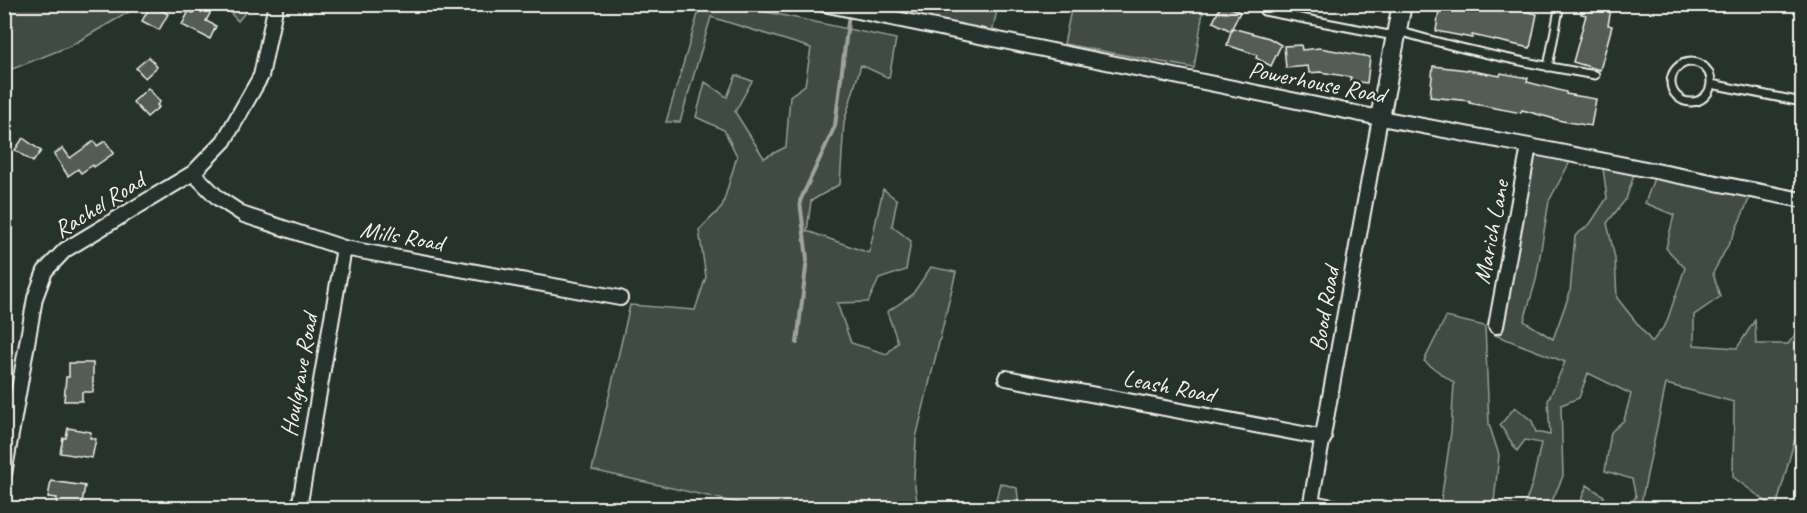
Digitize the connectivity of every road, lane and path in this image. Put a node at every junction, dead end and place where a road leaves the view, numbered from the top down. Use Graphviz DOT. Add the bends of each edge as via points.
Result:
graph roads {
  1 [pos="276,4"];
  2 [pos="823,4"];
  3 [pos="1262,4"];
  4 [pos="1402,4"];
  5 [pos="1560,4"];
  6 [pos="1396,34"];
  7 [pos="1548,67"];
  8 [pos="1595,75"];
  9 [pos="1711,84"];
  10 [pos="1803,102"];
  11 [pos="1380,118"];
  12 [pos="1530,146"];
  13 [pos="193,173"];
  14 [pos="1803,200"];
  15 [pos="344,248"];
  16 [pos="620,298"];
  17 [pos="1496,326"];
  18 [pos="1006,378"];
  19 [pos="1324,438"];
  20 [pos="4,474"];
  21 [pos="1311,506"];
  22 [pos="299,508"];
  23 [pos="1339,508"];
  1 -- 13 [label="street, Rachel Road" via="261,76 224,141"];
  2 -- 11 [label="street, Powerhouse Road"];
  3 -- 6 [label="lane" via="1264,10"];
  4 -- 6 [label="street"];
  5 -- 7 [label="lane"];
  6 -- 7 [label="lane"];
  6 -- 11 [label="street"];
  7 -- 8 [label="lane"];
  9 -- 9 [label="lane" via="1708,70 1697,62 1683,63 1671,75 1673,92 1686,102 1703,98"];
  9 -- 10 [label="lane"];
  11 -- 12 [label="street, Powerhouse Road"];
  11 -- 19 [label="street, Bood Road"];
  12 -- 14 [label="street, Powerhouse Road"];
  12 -- 17 [label="street, Marich Lane"];
  13 -- 15 [label="street, Mills Road" via="218,198 244,215"];
  13 -- 20 [label="street, Rachel Road" via="65,250 45,271 36,298"];
  15 -- 16 [label="street, Mills Road"];
  15 -- 22 [label="street, Houlgrave Road"];
  18 -- 19 [label="street, Leash Road"];
  19 -- 21 [label="street, Bood Road"];
  21 -- 23 [label="street"];
}
